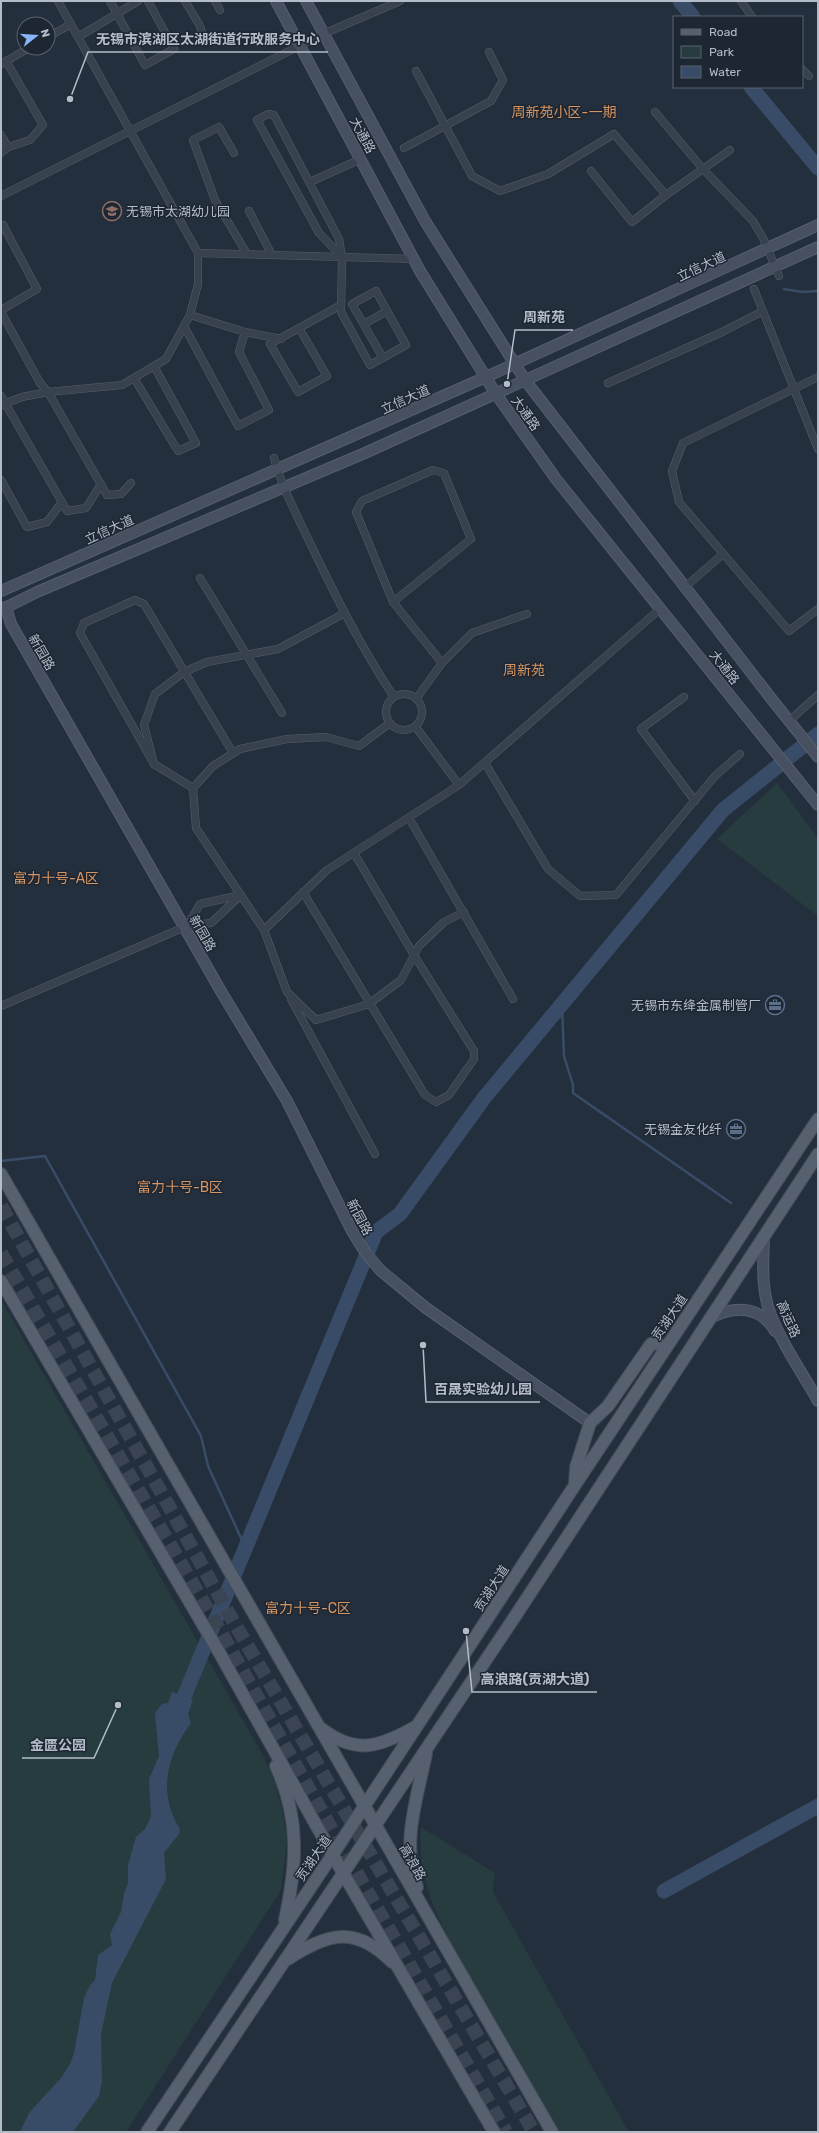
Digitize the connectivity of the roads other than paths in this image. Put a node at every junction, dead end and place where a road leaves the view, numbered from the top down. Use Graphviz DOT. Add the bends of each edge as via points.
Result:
graph roads {
  1 [pos="58,1"];
  2 [pos="110,1"];
  3 [pos="138,1"];
  4 [pos="148,1"];
  5 [pos="185,1"];
  6 [pos="214,1"];
  7 [pos="276,1"];
  8 [pos="306,1"];
  9 [pos="400,1"];
  10 [pos="741,1"];
  11 [pos="220,10"];
  12 [pos="117,14"];
  13 [pos="751,16"];
  14 [pos="71,24"];
  15 [pos="56,32"];
  16 [pos="323,34"];
  17 [pos="202,36"];
  18 [pos="78,37"];
  19 [pos="301,46"];
  20 [pos="489,52"];
  21 [pos="16,56"];
  22 [pos="3,63"];
  23 [pos="803,70"];
  24 [pos="416,71"];
  25 [pos="809,76"];
  26 [pos="655,112"];
  27 [pos="445,125"];
  28 [pos="132,130"];
  29 [pos="1,135"];
  30 [pos="8,147"];
  31 [pos="404,148"];
  32 [pos="730,150"];
  33 [pos="1,153"];
  34 [pos="234,153"];
  35 [pos="361,159"];
  36 [pos="703,169"];
  37 [pos="591,171"];
  38 [pos="310,182"];
  39 [pos="666,195"];
  40 [pos="1,196"];
  41 [pos="249,211"];
  42 [pos="3,225"];
  43 [pos="818,225"];
  44 [pos="818,247"];
  45 [pos="769,249"];
  46 [pos="198,253"];
  47 [pos="247,254"];
  48 [pos="272,255"];
  49 [pos="342,257"];
  50 [pos="414,259"];
  51 [pos="778,271"];
  52 [pos="754,289"];
  53 [pos="341,305"];
  54 [pos="1,311"];
  55 [pos="387,311"];
  56 [pos="763,311"];
  57 [pos="190,315"];
  58 [pos="364,324"];
  59 [pos="184,326"];
  60 [pos="299,328"];
  61 [pos="246,332"];
  62 [pos="281,339"];
  63 [pos="383,358"];
  64 [pos="515,363"];
  65 [pos="154,366"];
  66 [pos="486,377"];
  67 [pos="818,377"];
  68 [pos="134,378"];
  69 [pos="526,380"];
  70 [pos="608,383"];
  71 [pos="794,388"];
  72 [pos="48,392"];
  73 [pos="496,394"];
  74 [pos="1,396"];
  75 [pos="3,405"];
  76 [pos="818,449"];
  77 [pos="274,458"];
  78 [pos="277,470"];
  79 [pos="1,480"];
  80 [pos="131,483"];
  81 [pos="101,484"];
  82 [pos="285,487"];
  83 [pos="62,502"];
  84 [pos="723,554"];
  85 [pos="200,578"];
  86 [pos="684,587"];
  87 [pos="1,591"];
  88 [pos="392,602"];
  89 [pos="5,608"];
  90 [pos="661,608"];
  91 [pos="818,609"];
  92 [pos="345,613"];
  93 [pos="527,614"];
  94 [pos="245,655"];
  95 [pos="442,663"];
  96 [pos="184,672"];
  97 [pos="818,695"];
  98 [pos="394,697"];
  99 [pos="684,697"];
  100 [pos="416,699"];
  101 [pos="282,713"];
  102 [pos="390,723"];
  103 [pos="791,724"];
  104 [pos="416,726"];
  105 [pos="233,753"];
  106 [pos="740,754"];
  107 [pos="816,755"];
  108 [pos="485,762"];
  109 [pos="154,764"];
  110 [pos="459,785"];
  111 [pos="193,788"];
  112 [pos="695,801"];
  113 [pos="818,805"];
  114 [pos="409,818"];
  115 [pos="354,853"];
  116 [pos="303,892"];
  117 [pos="241,895"];
  118 [pos="464,912"];
  119 [pos="186,926"];
  120 [pos="264,930"];
  121 [pos="414,955"];
  122 [pos="287,992"];
  123 [pos="514,999"];
  124 [pos="369,1004"];
  125 [pos="1,1006"];
  126 [pos="818,1119"];
  127 [pos="375,1154"];
  128 [pos="818,1154"];
  129 [pos="1,1174"];
  130 [pos="764,1239"];
  131 [pos="1,1281"];
  132 [pos="708,1320"];
  133 [pos="665,1348"];
  134 [pos="818,1401"];
  135 [pos="818,1407"];
  136 [pos="591,1422"];
  137 [pos="575,1485"];
  138 [pos="418,1726"];
  139 [pos="319,1727"];
  140 [pos="264,1731"];
  141 [pos="428,1747"];
  142 [pos="364,1806"];
  143 [pos="376,1824"];
  144 [pos="333,1854"];
  145 [pos="343,1873"];
  146 [pos="428,1917"];
  147 [pos="284,1925"];
  148 [pos="284,1962"];
  149 [pos="403,1973"];
  150 [pos="147,2132"];
  151 [pos="170,2132"];
  152 [pos="494,2132"];
  153 [pos="552,2132"];
  1 -- 14 [label="street"];
  2 -- 12 [label="street"];
  3 -- 12 [label="street"];
  4 -- 12 [label="street" via="174,49 145,65"];
  5 -- 17 [label="street" via="200,26"];
  6 -- 11 [label="street"];
  7 -- 19 [label="street, 大通路"];
  8 -- 16 [label="street, 大通路"];
  9 -- 16 [label="street"];
  10 -- 13 [label="street"];
  12 -- 18 [label="street"];
  14 -- 15 [label="street"];
  14 -- 18 [label="street"];
  16 -- 19 [label="street"];
  16 -- 64 [label="street, 大通路" via="425,222"];
  18 -- 28 [label="street"];
  19 -- 28 [label="street"];
  19 -- 35 [label="street, 大通路"];
  20 -- 27 [label="street" via="503,80 491,100"];
  21 -- 22 [label="street"];
  22 -- 30 [label="street" via="43,125 30,140"];
  23 -- 25 [label="street"];
  24 -- 27 [label="street"];
  26 -- 36 [label="street"];
  27 -- 31 [label="street"];
  27 -- 39 [label="street" via="472,176 500,191 548,174 614,134"];
  28 -- 40 [label="street"];
  28 -- 46 [label="street"];
  29 -- 30 [label="street"];
  30 -- 33 [label="street"];
  32 -- 36 [label="street"];
  34 -- 47 [label="street" via="219,128 193,140 215,200"];
  35 -- 38 [label="street"];
  35 -- 50 [label="street, 大通路"];
  36 -- 39 [label="street"];
  36 -- 45 [label="street" via="753,221"];
  37 -- 39 [label="street" via="632,222"];
  38 -- 49 [label="street" via="339,239"];
  38 -- 49 [label="street" via="274,116 268,114 257,120 319,233"];
  41 -- 48 [label="street"];
  42 -- 54 [label="street" via="37,289"];
  43 -- 45 [label="street, 立信大道"];
  44 -- 51 [label="street"];
  45 -- 51 [label="street"];
  45 -- 64 [label="street, 立信大道"];
  46 -- 47 [label="street"];
  46 -- 57 [label="street" via="198,284"];
  47 -- 48 [label="street"];
  48 -- 49 [label="street"];
  49 -- 50 [label="street"];
  49 -- 53 [label="street"];
  50 -- 66 [label="street, 大通路"];
  51 -- 69 [label="street"];
  52 -- 56 [label="street"];
  53 -- 60 [label="street"];
  53 -- 63 [label="street" via="341,312 370,365"];
  54 -- 72 [label="street" via="40,383"];
  55 -- 58 [label="street"];
  55 -- 58 [label="street" via="376,291 352,304"];
  55 -- 63 [label="street" via="406,345"];
  56 -- 70 [label="street"];
  56 -- 71 [label="street"];
  57 -- 59 [label="street"];
  57 -- 61 [label="street"];
  58 -- 63 [label="street"];
  59 -- 61 [label="street" via="238,426 269,410 239,352"];
  59 -- 65 [label="street" via="166,359"];
  60 -- 62 [label="street"];
  60 -- 62 [label="street" via="327,376 298,392 270,344"];
  61 -- 62 [label="street"];
  64 -- 66 [label="street, 立信大道"];
  64 -- 69 [label="street, 大通路"];
  65 -- 68 [label="street"];
  65 -- 68 [label="street" via="196,442 178,452"];
  66 -- 73 [label="street, 大通路"];
  66 -- 78 [label="street, 立信大道"];
  67 -- 71 [label="street"];
  68 -- 72 [label="street" via="122,385"];
  69 -- 73 [label="street"];
  69 -- 86 [label="street, 大通路"];
  71 -- 76 [label="street"];
  71 -- 84 [label="street" via="683,443 672,471 679,502"];
  72 -- 75 [label="street" via="22,397"];
  72 -- 81 [label="street"];
  73 -- 82 [label="street"];
  73 -- 90 [label="street, 大通路" via="556,479"];
  74 -- 75 [label="street"];
  75 -- 83 [label="street"];
  77 -- 78 [label="street"];
  78 -- 82 [label="street"];
  78 -- 87 [label="street, 立信大道"];
  79 -- 83 [label="street" via="27,527 47,522"];
  80 -- 81 [label="street" via="121,494 107,495"];
  81 -- 83 [label="street" via="86,508 67,511"];
  82 -- 89 [label="street"];
  82 -- 92 [label="street"];
  84 -- 86 [label="street"];
  84 -- 91 [label="street" via="790,632"];
  85 -- 94 [label="street"];
  86 -- 103 [label="street, 大通路"];
  88 -- 88 [label="street" via="471,538 444,473 433,470 362,501 356,512"];
  88 -- 95 [label="street"];
  89 -- 119 [label="street, 新园路" via="11,624"];
  90 -- 108 [label="street"];
  90 -- 113 [label="street, 大通路"];
  92 -- 94 [label="street" via="278,649"];
  92 -- 98 [label="street" via="373,665"];
  93 -- 95 [label="street" via="472,633"];
  94 -- 96 [label="street" via="207,662"];
  94 -- 101 [label="street"];
  95 -- 100 [label="street"];
  96 -- 105 [label="street"];
  96 -- 109 [label="street" via="155,694 144,725"];
  96 -- 109 [label="street" via="144,604 135,600 84,623 80,633"];
  97 -- 103 [label="street"];
  98 -- 100 [label="street" via="405,694"];
  98 -- 102 [label="street" via="387,706"];
  99 -- 112 [label="street" via="641,729"];
  100 -- 104 [label="street" via="420,704 422,716"];
  102 -- 104 [label="street" via="404,730"];
  102 -- 105 [label="street" via="359,746 318,737 287,739 240,749"];
  103 -- 107 [label="street, 大通路"];
  104 -- 110 [label="street"];
  105 -- 111 [label="street" via="213,766"];
  106 -- 112 [label="street" via="715,776"];
  108 -- 110 [label="street"];
  108 -- 112 [label="street" via="548,869 580,896 616,896"];
  109 -- 111 [label="street"];
  110 -- 114 [label="street"];
  111 -- 117 [label="street" via="196,828"];
  114 -- 115 [label="street"];
  114 -- 118 [label="street"];
  115 -- 116 [label="street" via="327,870"];
  115 -- 121 [label="street"];
  116 -- 120 [label="street"];
  116 -- 124 [label="street"];
  117 -- 119 [label="street" via="211,923"];
  117 -- 119 [label="street" via="200,904"];
  117 -- 120 [label="street"];
  118 -- 121 [label="street" via="444,922"];
  118 -- 123 [label="street"];
  119 -- 125 [label="street"];
  119 -- 136 [label="street, 新园路" via="289,1100 353,1230 381,1269"];
  120 -- 122 [label="street"];
  121 -- 124 [label="street" via="401,980"];
  121 -- 124 [label="street" via="474,1050 474,1059 449,1095 436,1102 425,1095"];
  122 -- 124 [label="street" via="316,1020"];
  122 -- 127 [label="street"];
  126 -- 133 [label="main road, 贡湖大道"];
  128 -- 130 [label="main road"];
  129 -- 139 [label="main road, 高浪路"];
  130 -- 132 [label="main road"];
  130 -- 134 [label="street, 高运路" via="763,1265 767,1305 775,1325"];
  131 -- 140 [label="main road"];
  132 -- 135 [label="street, 高运路" via="723,1311 737,1308 754,1313 772,1325"];
  132 -- 141 [label="main road"];
  133 -- 136 [label="main road" via="656,1342 651,1344 608,1406"];
  133 -- 137 [label="main road, 贡湖大道"];
  136 -- 137 [label="main road" via="576,1467"];
  137 -- 138 [label="main road, 贡湖大道"];
  138 -- 139 [label="main road" via="388,1742 359,1746 333,1738"];
  138 -- 142 [label="main road, 贡湖大道"];
  139 -- 142 [label="main road, 高浪路"];
  140 -- 144 [label="main road"];
  140 -- 147 [label="main road" via="271,1756 287,1792 292,1815 294,1865"];
  141 -- 143 [label="main road"];
  141 -- 146 [label="main road" via="409,1846 416,1885"];
  142 -- 143 [label="main road, 高浪路"];
  142 -- 144 [label="main road, 贡湖大道"];
  143 -- 145 [label="main road"];
  143 -- 146 [label="main road, 高浪路"];
  144 -- 145 [label="main road"];
  144 -- 147 [label="main road, 贡湖大道"];
  145 -- 148 [label="main road"];
  145 -- 149 [label="main road"];
  146 -- 153 [label="main road, 高浪路"];
  147 -- 150 [label="main road, 贡湖大道"];
  148 -- 149 [label="main road" via="323,1940 348,1936 362,1939 377,1948"];
  148 -- 151 [label="main road"];
  149 -- 152 [label="main road"];
}
